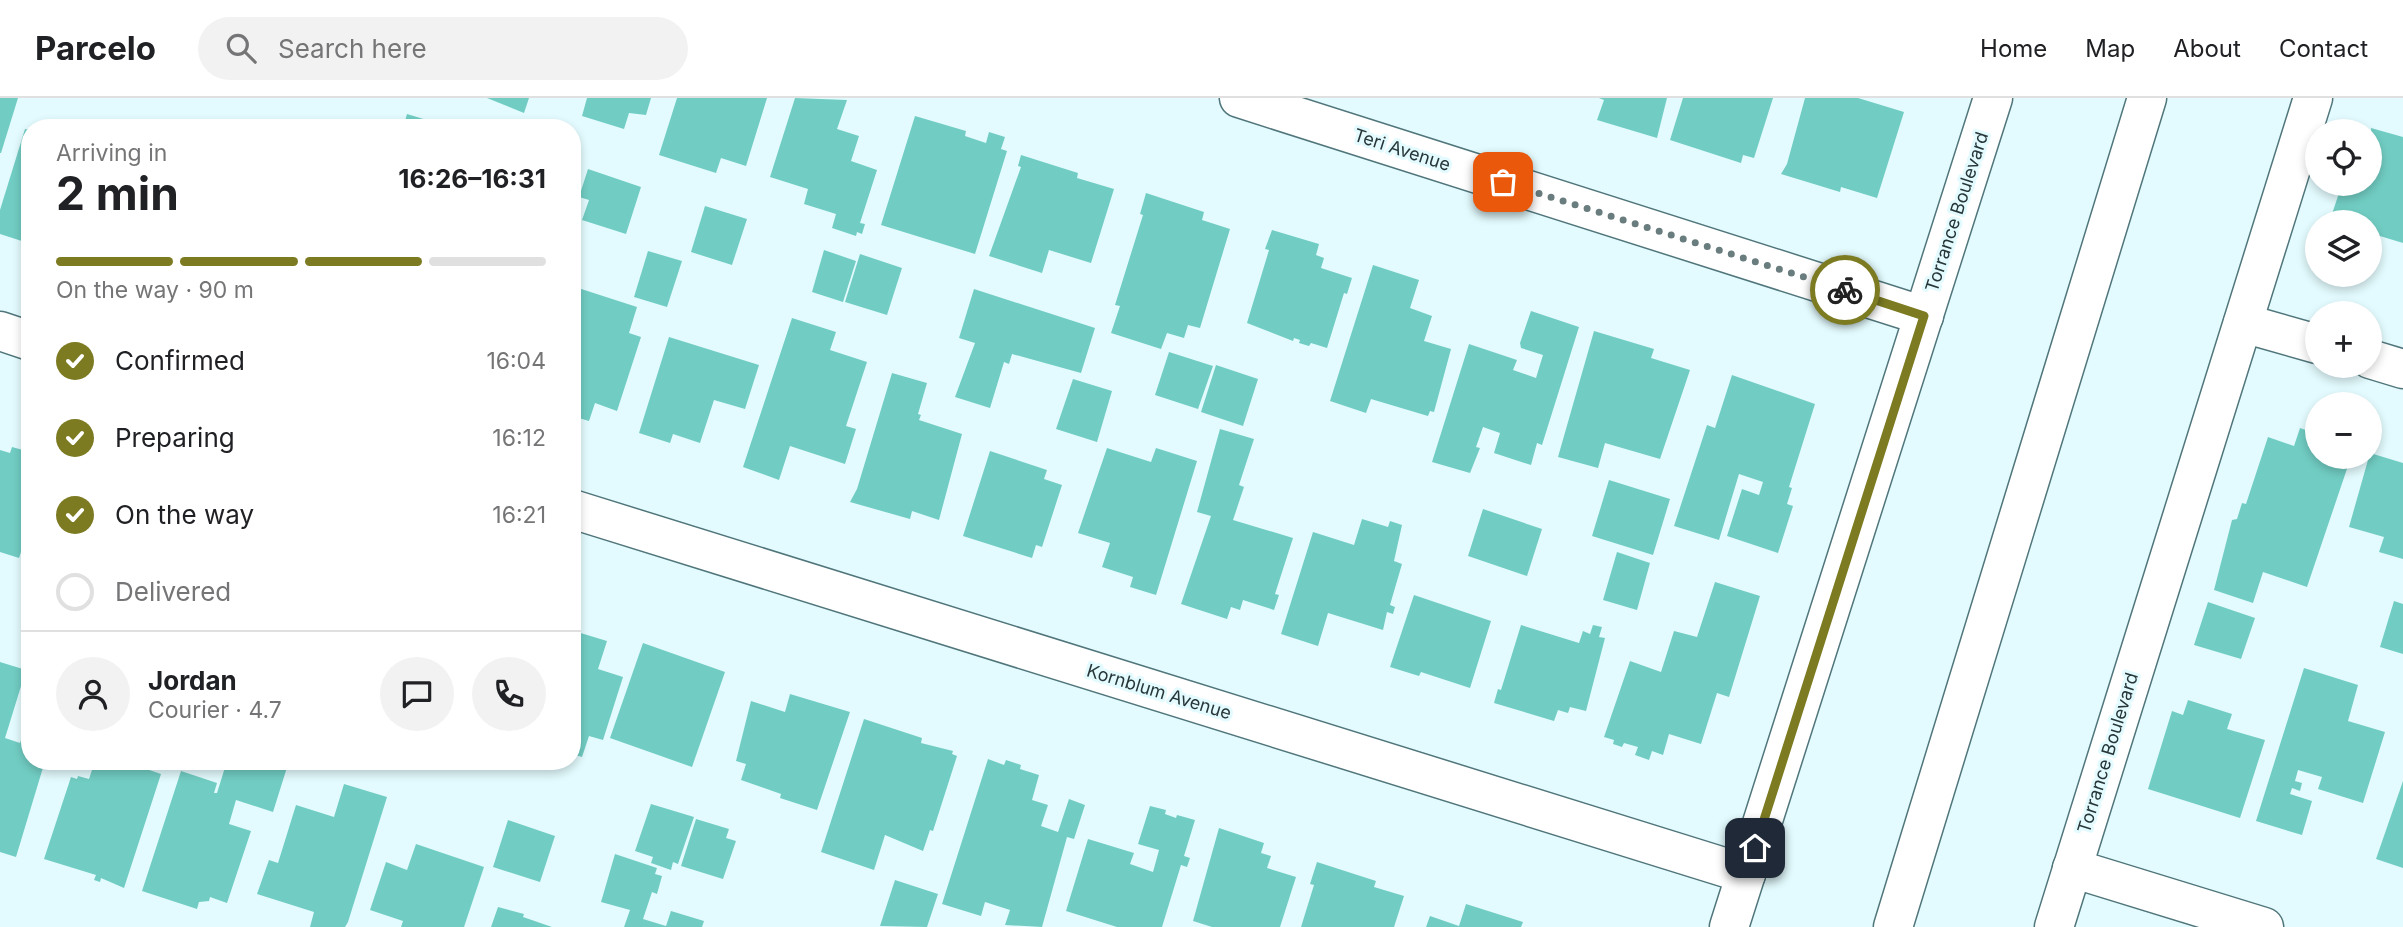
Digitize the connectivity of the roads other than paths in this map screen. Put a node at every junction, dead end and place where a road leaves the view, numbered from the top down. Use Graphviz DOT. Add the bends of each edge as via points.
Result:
graph roads {
  1 [pos="1239,98"];
  2 [pos="1993,98"];
  3 [pos="2147,98"];
  4 [pos="2313,98"];
  5 [pos="1924,316"];
  6 [pos="2243,323"];
  7 [pos="0,331"];
  8 [pos="21,338"];
  9 [pos="2305,341"];
  10 [pos="2382,363"];
  11 [pos="2403,369"];
  12 [pos="581,512"];
  13 [pos="2072,869"];
  14 [pos="1746,874"];
  15 [pos="1730,927"];
  16 [pos="1893,927"];
  17 [pos="2054,927"];
  18 [pos="2264,927"];
  1 -- 5 [label="street, Teri Avenue"];
  2 -- 5 [label="street, Torrance Boulevard"];
  3 -- 16 [label="street"];
  4 -- 6 [label="street, Torrance Boulevard"];
  5 -- 14 [label="street, Torrance Boulevard"];
  6 -- 9 [label="street"];
  6 -- 13 [label="street, Torrance Boulevard"];
  7 -- 8 [label="street"];
  10 -- 11 [label="street"];
  12 -- 14 [label="street, Kornblum Avenue"];
  13 -- 17 [label="street, Torrance Boulevard"];
  13 -- 18 [label="street"];
  14 -- 15 [label="street, Torrance Boulevard"];
}
